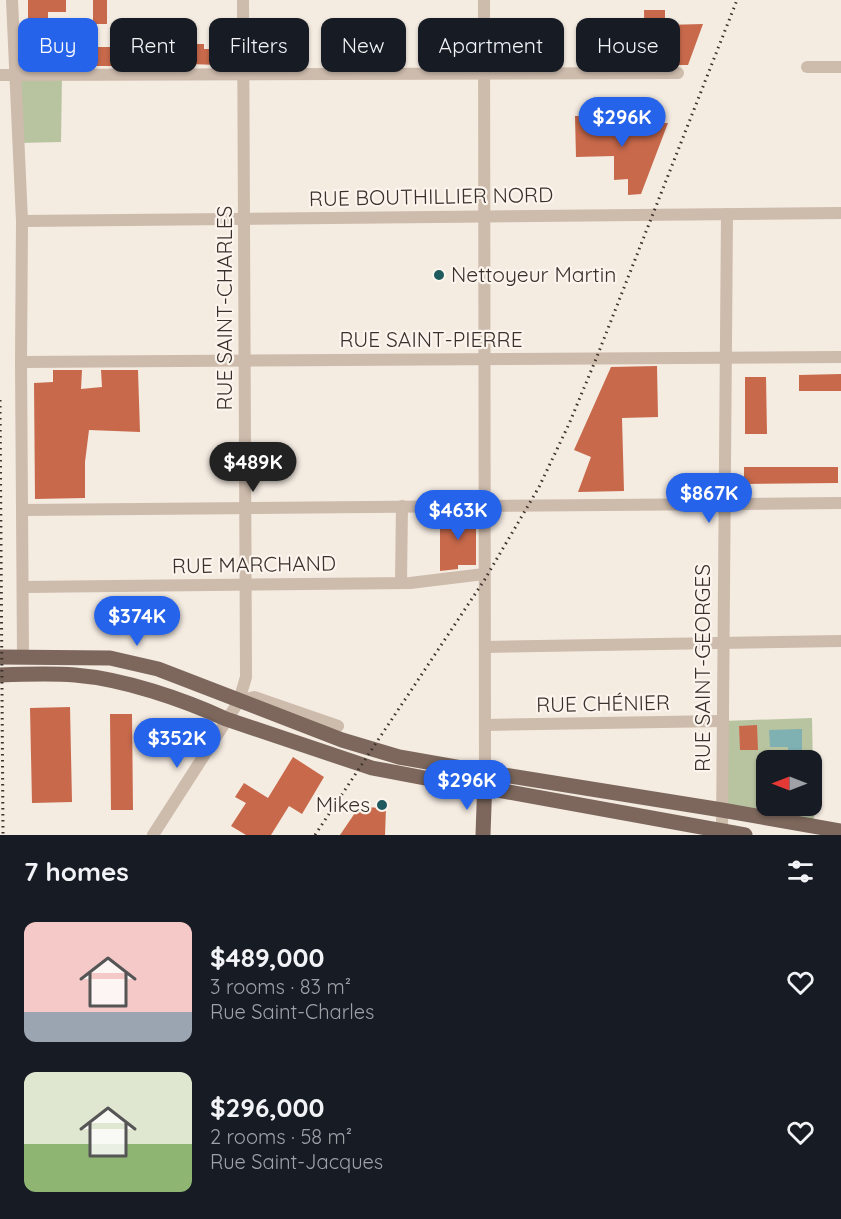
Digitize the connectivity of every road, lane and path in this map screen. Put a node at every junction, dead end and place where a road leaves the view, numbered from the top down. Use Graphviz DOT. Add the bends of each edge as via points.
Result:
graph roads {
  1 [pos="12,0"];
  2 [pos="243,0"];
  3 [pos="484,0"];
  4 [pos="807,67"];
  5 [pos="841,67"];
  6 [pos="678,73"];
  7 [pos="244,74"];
  8 [pos="484,74"];
  9 [pos="0,75"];
  10 [pos="15,75"];
  11 [pos="841,213"];
  12 [pos="727,214"];
  13 [pos="484,216"];
  14 [pos="244,219"];
  15 [pos="22,221"];
  16 [pos="841,357"];
  17 [pos="725,358"];
  18 [pos="484,359"];
  19 [pos="244,361"];
  20 [pos="21,362"];
  21 [pos="841,503"];
  22 [pos="724,504"];
  23 [pos="402,506"];
  24 [pos="484,506"];
  25 [pos="245,508"];
  26 [pos="22,510"];
  27 [pos="484,574"];
  28 [pos="401,583"];
  29 [pos="245,585"];
  30 [pos="23,587"];
  31 [pos="841,641"];
  32 [pos="723,643"];
  33 [pos="484,647"];
  34 [pos="23,656"];
  35 [pos="0,657"];
  36 [pos="0,675"];
  37 [pos="187,680"];
  38 [pos="149,691"];
  39 [pos="239,700"];
  40 [pos="226,719"];
  41 [pos="723,721"];
  42 [pos="485,725"];
  43 [pos="338,726"];
  44 [pos="485,780"];
  45 [pos="722,810"];
  46 [pos="841,831"];
  47 [pos="722,833"];
  48 [pos="153,835"];
  49 [pos="483,835"];
  50 [pos="745,835"];
  1 -- 10 [label="street"];
  2 -- 7 [label="street, RUE SAINT-CHARLES"];
  3 -- 8 [label="street"];
  4 -- 5 [label="street"];
  6 -- 8 [label="street"];
  7 -- 8 [label="street"];
  7 -- 10 [label="street"];
  7 -- 14 [label="street, RUE SAINT-CHARLES"];
  8 -- 13 [label="street"];
  9 -- 10 [label="street"];
  10 -- 15 [label="street"];
  11 -- 12 [label="street, RUE BOUTHILLIER NORD"];
  12 -- 13 [label="street, RUE BOUTHILLIER NORD"];
  12 -- 17 [label="street, RUE SAINT-GEORGES"];
  13 -- 14 [label="street, RUE BOUTHILLIER NORD"];
  13 -- 18 [label="street"];
  14 -- 15 [label="street, RUE BOUTHILLIER NORD"];
  14 -- 19 [label="street, RUE SAINT-CHARLES"];
  15 -- 20 [label="street"];
  16 -- 17 [label="street, RUE SAINT-PIERRE"];
  17 -- 18 [label="street, RUE SAINT-PIERRE"];
  17 -- 22 [label="street, RUE SAINT-GEORGES"];
  18 -- 19 [label="street, RUE SAINT-PIERRE"];
  18 -- 24 [label="street"];
  19 -- 20 [label="street, RUE SAINT-PIERRE"];
  19 -- 25 [label="street, RUE SAINT-CHARLES"];
  20 -- 26 [label="street"];
  21 -- 22 [label="street"];
  22 -- 24 [label="street"];
  22 -- 32 [label="street, RUE SAINT-GEORGES"];
  23 -- 24 [label="street"];
  23 -- 25 [label="street"];
  23 -- 28 [label="street"];
  24 -- 27 [label="street"];
  25 -- 26 [label="street"];
  25 -- 29 [label="street, RUE SAINT-CHARLES"];
  26 -- 30 [label="street"];
  27 -- 28 [label="street, RUE MARCHAND"];
  27 -- 33 [label="street"];
  28 -- 29 [label="street, RUE MARCHAND"];
  29 -- 30 [label="street, RUE MARCHAND"];
  29 -- 39 [label="street, RUE SAINT-CHARLES" via="246,677"];
  30 -- 34 [label="street"];
  31 -- 32 [label="street"];
  32 -- 33 [label="street"];
  32 -- 41 [label="street, RUE SAINT-GEORGES"];
  33 -- 42 [label="street"];
  34 -- 35 [label="main road"];
  34 -- 37 [label="main road" via="110,658"];
  36 -- 38 [label="main road" via="77,675"];
  37 -- 38 [label="main road" via="177,693"];
  37 -- 39 [label="main road"];
  38 -- 40 [label="main road"];
  39 -- 40 [label="street, RUE SAINT-CHARLES"];
  39 -- 43 [label="street" via="254,697"];
  39 -- 44 [label="main road" via="342,740"];
  40 -- 44 [label="main road" via="372,768 430,779"];
  40 -- 48 [label="street, RUE SAINT-CHARLES"];
  41 -- 42 [label="street, RUE CHÉNIER"];
  41 -- 45 [label="street, RUE SAINT-GEORGES"];
  42 -- 44 [label="street"];
  44 -- 45 [label="main road"];
  44 -- 47 [label="main road"];
  44 -- 49 [label="main road"];
  45 -- 46 [label="main road"];
  45 -- 47 [label="street, RUE SAINT-GEORGES"];
  47 -- 50 [label="main road"];
}
